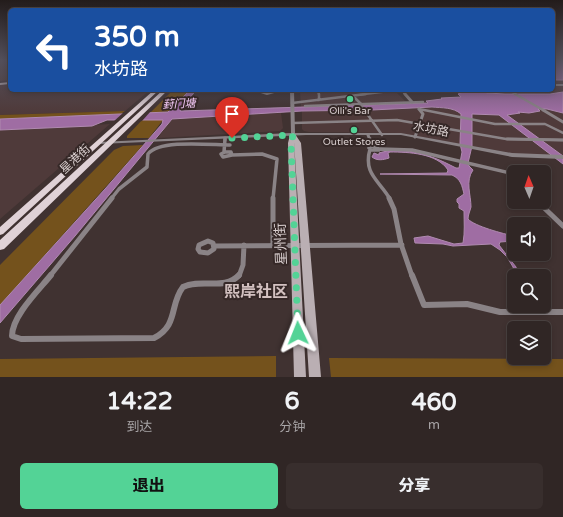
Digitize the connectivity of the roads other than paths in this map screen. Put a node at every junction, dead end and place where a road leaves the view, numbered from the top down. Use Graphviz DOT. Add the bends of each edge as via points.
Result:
graph roads {
  1 [pos="155,92"];
  2 [pos="164,92"];
  3 [pos="261,92"];
  4 [pos="274,92"];
  5 [pos="292,92"];
  6 [pos="318,92"];
  7 [pos="384,92"];
  8 [pos="402,92"];
  9 [pos="513,92"];
  10 [pos="353,96"];
  11 [pos="319,100"];
  12 [pos="412,102"];
  13 [pos="423,102"];
  14 [pos="292,105"];
  15 [pos="361,105"];
  16 [pos="306,106"];
  17 [pos="419,109"];
  18 [pos="543,110"];
  19 [pos="373,121"];
  20 [pos="563,122"];
  21 [pos="293,123"];
  22 [pos="419,124"];
  23 [pos="563,133"];
  24 [pos="381,134"];
  25 [pos="293,135"];
  26 [pos="368,135"];
  27 [pos="415,137"];
  28 [pos="225,138"];
  29 [pos="232,138"];
  30 [pos="563,140"];
  31 [pos="99,143"];
  32 [pos="110,143"];
  33 [pos="227,145"];
  34 [pos="373,146"];
  35 [pos="380,149"];
  36 [pos="370,150"];
  37 [pos="230,153"];
  38 [pos="563,157"];
  39 [pos="507,172"];
  40 [pos="545,209"];
  41 [pos="563,226"];
  42 [pos="0,232"];
  43 [pos="244,245"];
  44 [pos="273,245"];
  45 [pos="295,245"];
  46 [pos="305,245"];
  47 [pos="402,245"];
  48 [pos="0,246"];
  49 [pos="214,246"];
  50 [pos="563,312"];
  51 [pos="300,377"];
  52 [pos="315,377"];
  1 -- 31 [label="main road, 星港街"];
  2 -- 32 [label="main road, 星港街"];
  3 -- 4 [label="street"];
  5 -- 14 [label="street, 星州街"];
  6 -- 11 [label="street"];
  7 -- 10 [label="street"];
  8 -- 12 [label="street"];
  9 -- 18 [label="street"];
  10 -- 11 [label="street"];
  10 -- 15 [label="street"];
  11 -- 14 [label="street"];
  12 -- 13 [label="street"];
  12 -- 15 [label="street"];
  14 -- 21 [label="street, 星州街"];
  15 -- 16 [label="street"];
  15 -- 19 [label="street"];
  17 -- 22 [label="street" via="423,114"];
  17 -- 23 [label="street" via="495,124 545,124"];
  18 -- 20 [label="street"];
  19 -- 21 [label="street"];
  19 -- 22 [label="street" via="397,120"];
  19 -- 24 [label="street"];
  21 -- 25 [label="street, 星州街"];
  22 -- 27 [label="street"];
  22 -- 30 [label="street" via="506,139"];
  24 -- 25 [label="street, 水坊路"];
  24 -- 26 [label="street, 水坊路"];
  24 -- 27 [label="street, 水坊路"];
  25 -- 26 [label="street, 水坊路"];
  25 -- 29 [label="street, 水坊路"];
  25 -- 45 [label="main road, 星州街" via="291,143"];
  25 -- 46 [label="main road, 星州街" via="298,143"];
  26 -- 34 [label="street"];
  27 -- 38 [label="street, 水坊路" via="518,157"];
  28 -- 29 [label="street, 水坊路"];
  28 -- 32 [label="street, 水坊路"];
  28 -- 33 [label="street"];
  29 -- 33 [label="street"];
  31 -- 32 [label="street, 水坊路"];
  31 -- 42 [label="main road, 星港街"];
  32 -- 48 [label="main road, 星港街"];
  33 -- 37 [label="street"];
  33 -- 37 [label="street" via="221,155 228,157"];
  33 -- 43 [label="street" via="163,147 150,151 147,167 119,189 16,319 12,336 21,339 154,338 162,335 169,327 184,286 226,283 238,277 241,272"];
  34 -- 35 [label="street"];
  34 -- 36 [label="street" via="369,147"];
  35 -- 36 [label="street"];
  35 -- 39 [label="street" via="409,150"];
  36 -- 47 [label="street" via="367,159 369,168 376,182 392,202"];
  37 -- 44 [label="street" via="267,154 277,159"];
  40 -- 41 [label="street"];
  43 -- 44 [label="street"];
  43 -- 49 [label="street"];
  44 -- 45 [label="street"];
  45 -- 46 [label="street"];
  45 -- 51 [label="main road, 星州街"];
  46 -- 47 [label="street"];
  46 -- 52 [label="main road, 星州街"];
  47 -- 50 [label="street" via="424,305 467,304 500,312"];
}
